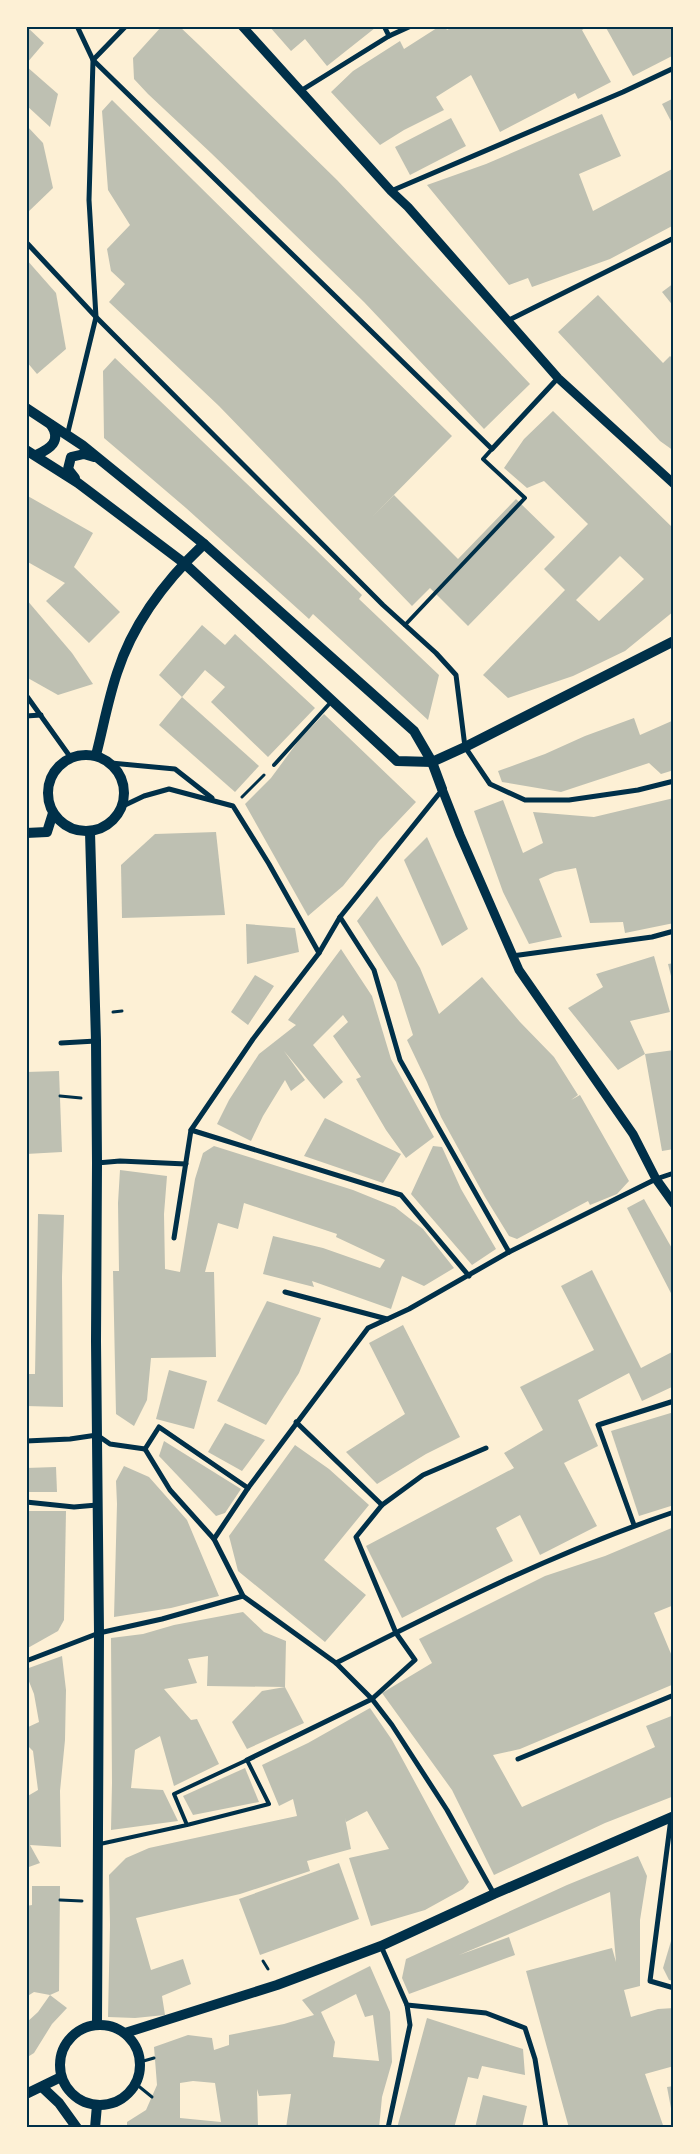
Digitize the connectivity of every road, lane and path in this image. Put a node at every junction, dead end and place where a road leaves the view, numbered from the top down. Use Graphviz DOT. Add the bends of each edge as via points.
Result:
graph roads {
  1 [pos="77,26"];
  2 [pos="126,26"];
  3 [pos="242,26"];
  4 [pos="384,26"];
  5 [pos="411,26"];
  6 [pos="389,36"];
  7 [pos="93,60"];
  8 [pos="674,68"];
  9 [pos="302,90"];
  10 [pos="391,192"];
  11 [pos="674,238"];
  12 [pos="26,242"];
  13 [pos="96,317"];
  14 [pos="508,321"];
  15 [pos="558,378"];
  16 [pos="26,408"];
  17 [pos="50,423"];
  18 [pos="67,436"];
  19 [pos="492,449"];
  20 [pos="31,452"];
  21 [pos="99,459"];
  22 [pos="78,483"];
  23 [pos="674,484"];
  24 [pos="204,544"];
  25 [pos="184,563"];
  26 [pos="405,625"];
  27 [pos="674,642"];
  28 [pos="26,695"];
  29 [pos="332,701"];
  30 [pos="41,715"];
  31 [pos="26,716"];
  32 [pos="465,747"];
  33 [pos="96,755"];
  34 [pos="71,758"];
  35 [pos="432,762"];
  36 [pos="111,763"];
  37 [pos="274,765"];
  38 [pos="674,781"];
  39 [pos="442,789"];
  40 [pos="214,800"];
  41 [pos="123,806"];
  42 [pos="233,806"];
  43 [pos="54,813"];
  44 [pos="90,832"];
  45 [pos="26,833"];
  46 [pos="340,917"];
  47 [pos="674,931"];
  48 [pos="319,952"];
  49 [pos="512,956"];
  50 [pos="96,1041"];
  51 [pos="61,1043"];
  52 [pos="191,1130"];
  53 [pos="97,1163"];
  54 [pos="186,1164"];
  55 [pos="674,1173"];
  56 [pos="656,1179"];
  57 [pos="674,1204"];
  58 [pos="174,1238"];
  59 [pos="509,1252"];
  60 [pos="469,1276"];
  61 [pos="285,1292"];
  62 [pos="388,1319"];
  63 [pos="674,1401"];
  64 [pos="296,1422"];
  65 [pos="97,1435"];
  66 [pos="26,1441"];
  67 [pos="486,1448"];
  68 [pos="145,1450"];
  69 [pos="248,1488"];
  70 [pos="26,1502"];
  71 [pos="97,1504"];
  72 [pos="382,1505"];
  73 [pos="674,1512"];
  74 [pos="634,1525"];
  75 [pos="214,1539"];
  76 [pos="243,1596"];
  77 [pos="99,1633"];
  78 [pos="396,1633"];
  79 [pos="26,1661"];
  80 [pos="336,1663"];
  81 [pos="674,1696"];
  82 [pos="372,1699"];
  83 [pos="518,1759"];
  84 [pos="247,1760"];
  85 [pos="672,1817"];
  86 [pos="187,1825"];
  87 [pos="98,1844"];
  88 [pos="494,1894"];
  89 [pos="381,1946"];
  90 [pos="674,1988"];
  91 [pos="407,2005"];
  92 [pos="97,2024"];
  93 [pos="125,2033"];
  94 [pos="154,2058"];
  95 [pos="140,2062"];
  96 [pos="61,2077"];
  97 [pos="136,2084"];
  98 [pos="42,2087"];
  99 [pos="26,2094"];
  100 [pos="152,2097"];
  101 [pos="97,2105"];
  102 [pos="78,2128"];
  103 [pos="95,2128"];
  104 [pos="388,2128"];
  105 [pos="546,2128"];
  1 -- 7 [label="street"];
  2 -- 7 [label="street"];
  3 -- 9 [label="street"];
  4 -- 6 [label="street"];
  5 -- 6 [label="street"];
  6 -- 9 [label="street"];
  7 -- 13 [label="street" via="89,200"];
  7 -- 19 [label="street"];
  8 -- 10 [label="street"];
  9 -- 10 [label="street"];
  10 -- 14 [label="street" via="408,207"];
  11 -- 14 [label="street"];
  12 -- 13 [label="street"];
  13 -- 18 [label="street"];
  13 -- 26 [label="street"];
  14 -- 15 [label="street"];
  15 -- 19 [label="street"];
  15 -- 23 [label="street"];
  16 -- 17 [label="main road"];
  17 -- 18 [label="main road"];
  17 -- 20 [label="main road" via="56,432 55,440 48,450"];
  18 -- 21 [label="main road"];
  19 -- 26 [label="lane" via="483,459 525,498"];
  20 -- 22 [label="main road"];
  21 -- 22 [label="main road" via="84,454 71,457 68,469"];
  21 -- 24 [label="main road"];
  22 -- 25 [label="main road"];
  24 -- 25 [label="main road"];
  24 -- 35 [label="main road" via="414,731"];
  25 -- 29 [label="main road"];
  25 -- 33 [label="main road" via="139,624 117,672"];
  26 -- 32 [label="street" via="456,675"];
  27 -- 32 [label="main road"];
  28 -- 30 [label="street"];
  29 -- 35 [label="main road" via="397,761"];
  29 -- 37 [label="lane"];
  30 -- 31 [label="street"];
  30 -- 34 [label="street"];
  32 -- 35 [label="main road"];
  32 -- 38 [label="street" via="490,784 525,800 569,800"];
  33 -- 34 [label="main road"];
  33 -- 36 [label="main road"];
  34 -- 43 [label="main road" via="56,769 48,786"];
  35 -- 39 [label="main road"];
  36 -- 40 [label="street" via="175,769"];
  36 -- 41 [label="main road" via="124,782"];
  37 -- 42 [label="path"];
  39 -- 46 [label="street"];
  39 -- 49 [label="street"];
  40 -- 41 [label="street" via="169,789"];
  40 -- 42 [label="street"];
  41 -- 44 [label="main road" via="116,819"];
  42 -- 48 [label="street"];
  43 -- 44 [label="main road" via="63,824"];
  43 -- 45 [label="main road" via="47,832"];
  44 -- 50 [label="main road"];
  46 -- 48 [label="street"];
  46 -- 59 [label="street" via="374,970 400,1060"];
  47 -- 49 [label="street" via="652,937"];
  48 -- 52 [label="street" via="253,1039"];
  49 -- 56 [label="street" via="633,1134"];
  50 -- 51 [label="street"];
  50 -- 53 [label="main road"];
  52 -- 54 [label="street"];
  52 -- 60 [label="street" via="401,1194"];
  53 -- 54 [label="street"];
  53 -- 65 [label="main road"];
  54 -- 58 [label="street"];
  55 -- 56 [label="street"];
  56 -- 57 [label="street"];
  56 -- 59 [label="street"];
  59 -- 60 [label="street"];
  60 -- 62 [label="street"];
  61 -- 62 [label="street"];
  62 -- 64 [label="street" via="368,1328"];
  63 -- 74 [label="street" via="598,1426"];
  64 -- 69 [label="street"];
  64 -- 72 [label="street"];
  65 -- 66 [label="street" via="70,1440"];
  65 -- 68 [label="street" via="110,1444"];
  65 -- 71 [label="main road"];
  67 -- 72 [label="street" via="423,1474"];
  68 -- 69 [label="street" via="159,1427"];
  68 -- 75 [label="street" via="170,1490"];
  69 -- 75 [label="street"];
  70 -- 71 [label="street" via="74,1507"];
  71 -- 77 [label="main road"];
  72 -- 78 [label="street" via="356,1537"];
  73 -- 74 [label="street"];
  74 -- 78 [label="street" via="488,1586"];
  75 -- 76 [label="street"];
  76 -- 77 [label="street"];
  76 -- 80 [label="street"];
  77 -- 79 [label="street"];
  77 -- 87 [label="main road"];
  78 -- 80 [label="street"];
  78 -- 82 [label="street" via="415,1660"];
  80 -- 82 [label="street"];
  81 -- 83 [label="street"];
  82 -- 84 [label="street"];
  82 -- 88 [label="street" via="447,1810"];
  84 -- 86 [label="lane" via="174,1794"];
  84 -- 86 [label="lane" via="269,1804"];
  85 -- 88 [label="main road"];
  85 -- 90 [label="street" via="650,1980"];
  86 -- 87 [label="lane"];
  87 -- 92 [label="main road"];
  88 -- 89 [label="main road"];
  89 -- 91 [label="street"];
  89 -- 93 [label="main road" via="277,1985"];
  91 -- 104 [label="street" via="410,2025"];
  91 -- 105 [label="street" via="486,2013 526,2028 535,2059"];
  92 -- 93 [label="main road" via="107,2024"];
  92 -- 96 [label="main road" via="85,2026 66,2042 59,2065"];
  93 -- 95 [label="main road" via="133,2041"];
  94 -- 95 [label="path"];
  95 -- 97 [label="main road"];
  96 -- 98 [label="main road"];
  96 -- 101 [label="main road" via="71,2094"];
  97 -- 100 [label="path"];
  97 -- 101 [label="main road" via="119,2100 109,2105"];
  98 -- 99 [label="main road"];
  98 -- 102 [label="main road"];
  101 -- 103 [label="main road"];
}
